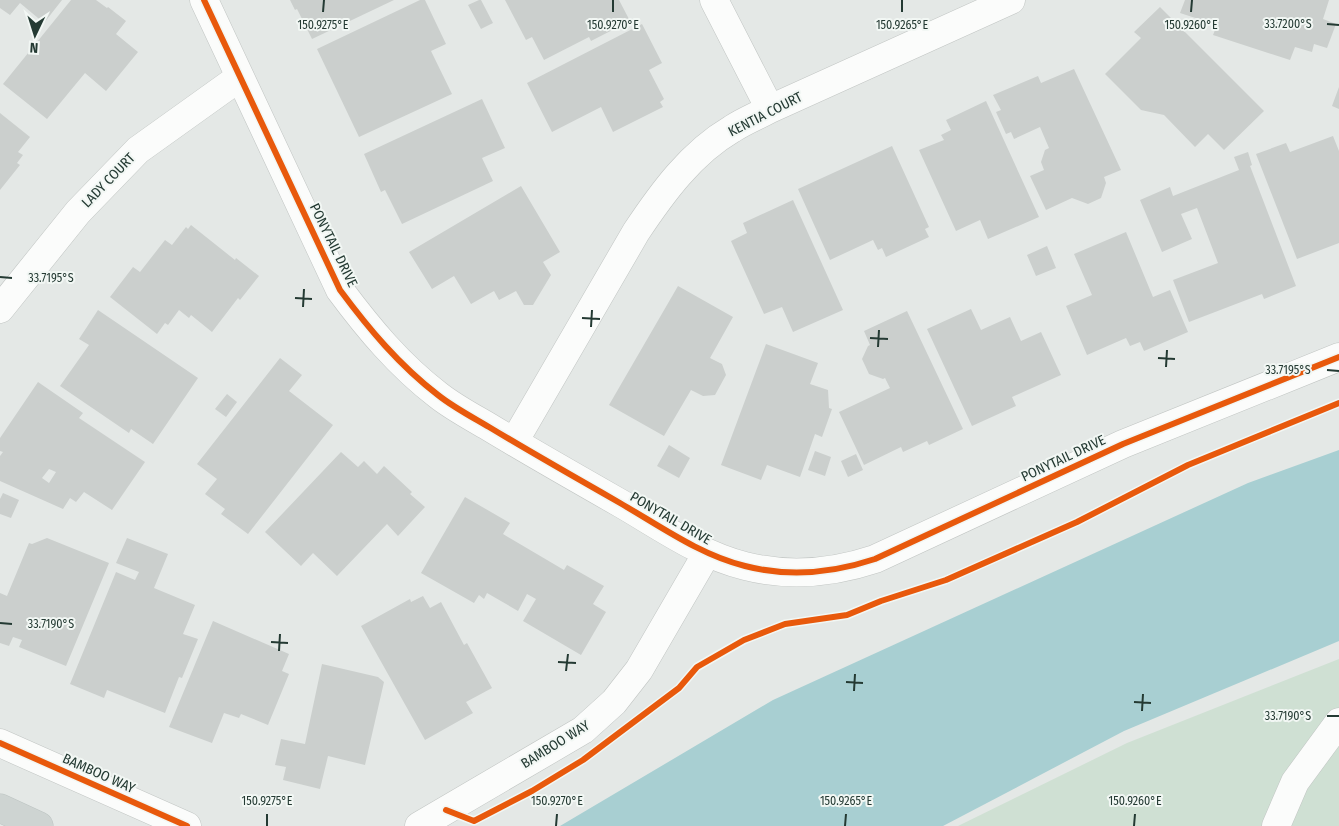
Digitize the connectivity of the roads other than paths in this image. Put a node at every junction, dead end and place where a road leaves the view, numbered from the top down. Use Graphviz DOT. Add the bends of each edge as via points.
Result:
graph roads {
  1 [pos="204,0"];
  2 [pos="714,0"];
  3 [pos="1011,0"];
  4 [pos="240,77"];
  5 [pos="770,109"];
  6 [pos="0,309"];
  7 [pos="1339,357"];
  8 [pos="514,442"];
  9 [pos="707,553"];
  10 [pos="1339,722"];
  11 [pos="0,743"];
  12 [pos="0,808"];
  13 [pos="39,826"];
  14 [pos="187,826"];
  15 [pos="419,826"];
  16 [pos="1276,826"];
  1 -- 4 [label="street, PONYTAIL DRIVE"];
  2 -- 5 [label="street"];
  3 -- 5 [label="street, KENTIA COURT"];
  4 -- 6 [label="street, LADY COURT" via="138,150 78,212"];
  4 -- 8 [label="street, PONYTAIL DRIVE" via="340,290 369,329 410,372 439,396"];
  5 -- 8 [label="street, KENTIA COURT" via="732,129 705,149 678,174 656,202"];
  7 -- 9 [label="street, PONYTAIL DRIVE" via="1123,444 884,555 853,566 818,572 779,572 744,566"];
  8 -- 9 [label="street, PONYTAIL DRIVE"];
  9 -- 15 [label="street, BAMBOO WAY" via="639,670 614,702 583,730"];
  10 -- 16 [label="street" via="1295,782"];
  11 -- 14 [label="street, BAMBOO WAY"];
  12 -- 13 [label="main road"];
}
